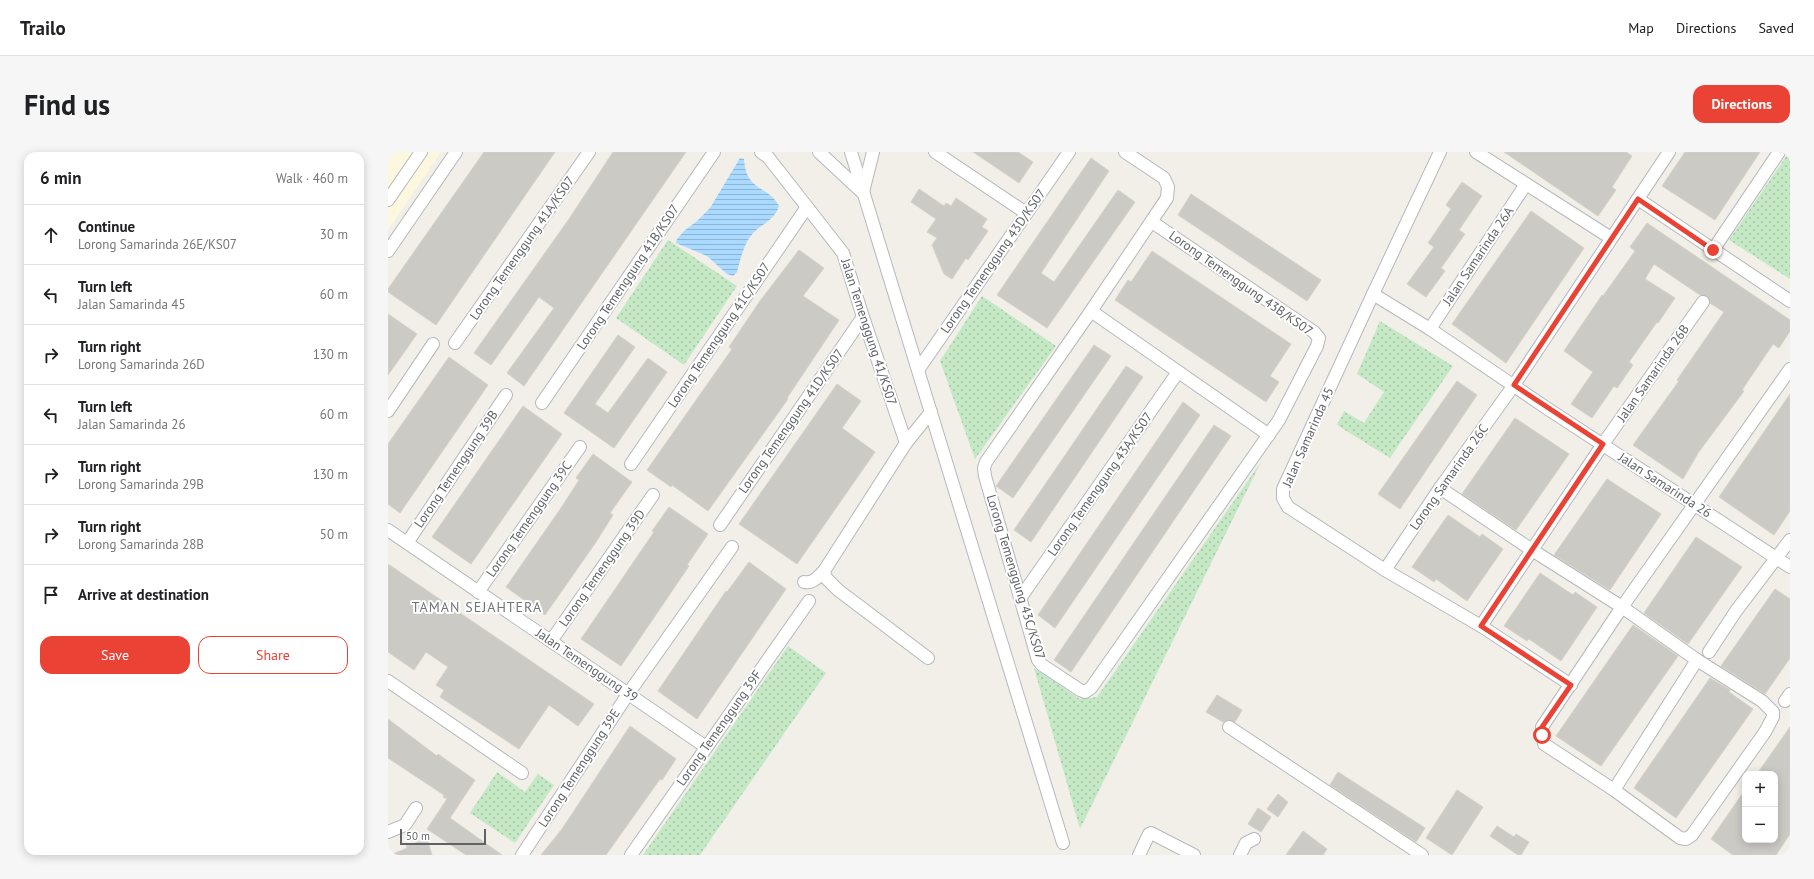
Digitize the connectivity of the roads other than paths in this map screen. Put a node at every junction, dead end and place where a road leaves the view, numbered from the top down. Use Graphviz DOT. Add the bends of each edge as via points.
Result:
graph roads {
  1 [pos="421,152"];
  2 [pos="456,152"];
  3 [pos="589,152"];
  4 [pos="714,152"];
  5 [pos="761,152"];
  6 [pos="819,152"];
  7 [pos="851,152"];
  8 [pos="873,152"];
  9 [pos="935,152"];
  10 [pos="1069,152"];
  11 [pos="1125,152"];
  12 [pos="1440,152"];
  13 [pos="1476,152"];
  14 [pos="1779,152"];
  15 [pos="1663,154"];
  16 [pos="1526,184"];
  17 [pos="863,193"];
  18 [pos="1638,199"];
  19 [pos="388,200"];
  20 [pos="807,207"];
  21 [pos="1026,213"];
  22 [pos="1152,222"];
  23 [pos="1611,238"];
  24 [pos="1713,250"];
  25 [pos="388,251"];
  26 [pos="1373,294"];
  27 [pos="1790,300"];
  28 [pos="1703,302"];
  29 [pos="1091,312"];
  30 [pos="863,317"];
  31 [pos="1430,329"];
  32 [pos="433,344"];
  33 [pos="455,344"];
  34 [pos="1790,369"];
  35 [pos="918,370"];
  36 [pos="1178,372"];
  37 [pos="1514,385"];
  38 [pos="506,395"];
  39 [pos="542,403"];
  40 [pos="388,411"];
  41 [pos="931,412"];
  42 [pos="1268,435"];
  43 [pos="906,443"];
  44 [pos="1603,444"];
  45 [pos="580,447"];
  46 [pos="631,464"];
  47 [pos="1440,488"];
  48 [pos="653,496"];
  49 [pos="1696,505"];
  50 [pos="720,525"];
  51 [pos="388,530"];
  52 [pos="1790,540"];
  53 [pos="407,543"];
  54 [pos="732,547"];
  55 [pos="1532,550"];
  56 [pos="1777,558"];
  57 [pos="1790,567"];
  58 [pos="1385,570"];
  59 [pos="824,571"];
  60 [pos="804,582"];
  61 [pos="478,592"];
  62 [pos="1021,597"];
  63 [pos="809,601"];
  64 [pos="1622,607"];
  65 [pos="1481,626"];
  66 [pos="551,641"];
  67 [pos="1709,652"];
  68 [pos="928,658"];
  69 [pos="1697,660"];
  70 [pos="388,681"];
  71 [pos="1571,685"];
  72 [pos="628,694"];
  73 [pos="1229,727"];
  74 [pos="706,746"];
  75 [pos="522,773"];
  76 [pos="1614,790"];
  77 [pos="416,808"];
  78 [pos="388,832"];
  79 [pos="1254,839"];
  80 [pos="1063,843"];
  81 [pos="524,854"];
  82 [pos="631,855"];
  83 [pos="1138,855"];
  84 [pos="1194,855"];
  85 [pos="1240,855"];
  86 [pos="1422,855"];
  1 -- 19 [label="street"];
  2 -- 25 [label="street"];
  3 -- 33 [label="street, Lorong Temenggung 41A/KS07"];
  4 -- 39 [label="street, Lorong Temenggung 41B/KS07"];
  5 -- 20 [label="street, Jalan Temenggung 41/KS07" via="768,157"];
  6 -- 17 [label="street"];
  7 -- 17 [label="street"];
  8 -- 17 [label="street"];
  9 -- 21 [label="street"];
  10 -- 21 [label="street, Lorong Temenggung 43D/KS07"];
  11 -- 22 [label="street, Lorong Temenggung 43C/KS07" via="1164,178 1168,187 1166,198"];
  12 -- 26 [label="street, Jalan Samarinda 45"];
  13 -- 16 [label="street"];
  14 -- 24 [label="street"];
  15 -- 18 [label="street, Lorong Samarinda 26C"];
  16 -- 23 [label="street"];
  16 -- 31 [label="street, Jalan Samarinda 26A"];
  17 -- 35 [label="street"];
  18 -- 23 [label="street, Lorong Samarinda 26C"];
  18 -- 24 [label="street"];
  20 -- 30 [label="street, Jalan Temenggung 41/KS07" via="843,253"];
  20 -- 46 [label="street, Lorong Temenggung 41C/KS07"];
  21 -- 35 [label="street, Lorong Temenggung 43D/KS07"];
  22 -- 29 [label="street, Lorong Temenggung 43C/KS07"];
  22 -- 42 [label="street, Lorong Temenggung 43B/KS07" via="1314,332 1318,338 1317,346 1279,420"];
  23 -- 37 [label="street, Lorong Samarinda 26C"];
  24 -- 27 [label="street"];
  26 -- 31 [label="street, Jalan Samarinda 26"];
  26 -- 58 [label="street, Jalan Samarinda 45" via="1283,489 1283,498 1288,507"];
  28 -- 44 [label="street, Jalan Samarinda 26B"];
  29 -- 36 [label="street"];
  29 -- 62 [label="street, Lorong Temenggung 43C/KS07" via="984,468"];
  30 -- 43 [label="street, Jalan Temenggung 41/KS07"];
  30 -- 50 [label="street, Lorong Temenggung 41D/KS07"];
  31 -- 37 [label="street, Jalan Samarinda 26"];
  32 -- 40 [label="street"];
  34 -- 49 [label="street"];
  35 -- 41 [label="street"];
  36 -- 42 [label="street"];
  36 -- 62 [label="street, Lorong Temenggung 43A/KS07"];
  37 -- 44 [label="street, Jalan Samarinda 26"];
  37 -- 47 [label="street, Lorong Samarinda 26C"];
  38 -- 53 [label="street, Lorong Temenggung 39B"];
  41 -- 43 [label="street"];
  41 -- 80 [label="street"];
  42 -- 62 [label="street, Lorong Temenggung 43C/KS07" via="1091,688 1085,692 1038,660"];
  43 -- 59 [label="street"];
  44 -- 49 [label="street, Jalan Samarinda 26"];
  44 -- 55 [label="street, Jalan Samarinda 26B"];
  45 -- 61 [label="street, Lorong Temenggung 39C"];
  47 -- 55 [label="street"];
  47 -- 58 [label="street, Lorong Samarinda 26C"];
  48 -- 66 [label="street, Lorong Temenggung 39D"];
  49 -- 56 [label="street, Jalan Samarinda 26"];
  49 -- 64 [label="street"];
  51 -- 53 [label="street, Jalan Temenggung 39"];
  52 -- 56 [label="street"];
  53 -- 61 [label="street, Jalan Temenggung 39"];
  54 -- 72 [label="street, Lorong Temenggung 39E"];
  55 -- 64 [label="street"];
  55 -- 65 [label="street, Jalan Samarinda 26B"];
  56 -- 57 [label="street, Jalan Samarinda 26"];
  56 -- 67 [label="street" via="1736,611"];
  58 -- 65 [label="street, Jalan Samarinda 45"];
  59 -- 60 [label="street" via="809,583"];
  59 -- 68 [label="street" via="826,578 838,590"];
  61 -- 66 [label="street, Jalan Temenggung 39"];
  63 -- 74 [label="street, Lorong Temenggung 39F"];
  64 -- 69 [label="street"];
  64 -- 71 [label="street"];
  65 -- 71 [label="street, Jalan Samarinda 45"];
  66 -- 72 [label="street, Jalan Temenggung 39"];
  69 -- 76 [label="street"];
  69 -- 76 [label="street" via="1762,701 1773,712 1765,732 1692,835 1686,839 1680,838"];
  70 -- 75 [label="street"];
  71 -- 76 [label="street" via="1542,727 1544,744"];
  72 -- 74 [label="street, Jalan Temenggung 39"];
  72 -- 81 [label="street, Lorong Temenggung 39E"];
  73 -- 86 [label="street"];
  74 -- 82 [label="street, Lorong Temenggung 39F"];
  77 -- 78 [label="street" via="405,825"];
  79 -- 85 [label="street" via="1246,843"];
  83 -- 84 [label="street" via="1149,834 1155,834"];
}
